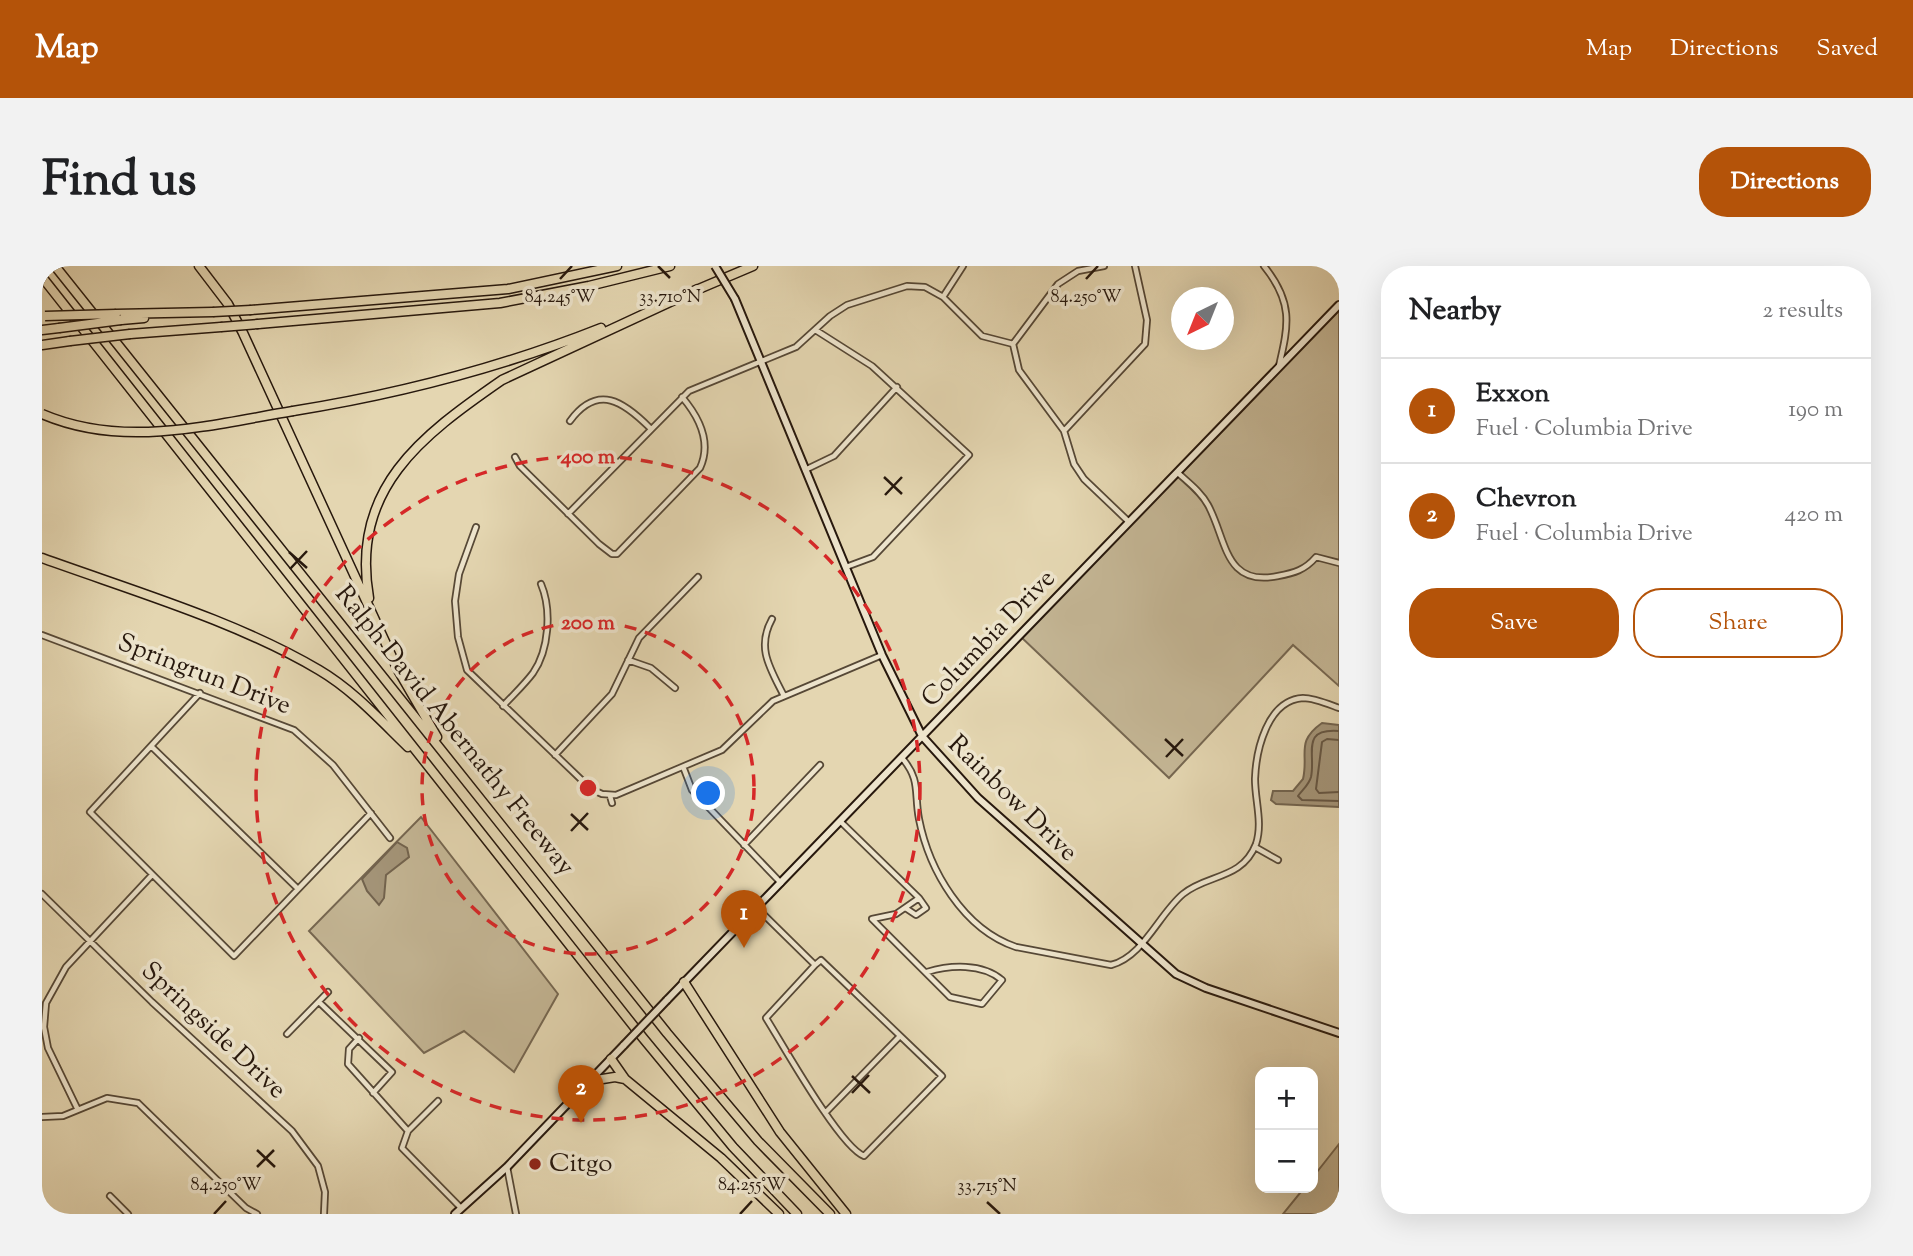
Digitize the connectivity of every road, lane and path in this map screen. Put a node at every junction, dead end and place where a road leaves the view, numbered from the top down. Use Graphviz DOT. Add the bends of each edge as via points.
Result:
graph roads {
  1 [pos="55,266"];
  2 [pos="200,266"];
  3 [pos="617,266"];
  4 [pos="670,266"];
  5 [pos="715,266"];
  6 [pos="753,266"];
  7 [pos="963,266"];
  8 [pos="1104,266"];
  9 [pos="1135,266"];
  10 [pos="1264,266"];
  11 [pos="42,277"];
  12 [pos="42,285"];
  13 [pos="698,289"];
  14 [pos="943,297"];
  15 [pos="1339,305"];
  16 [pos="44,316"];
  17 [pos="119,317"];
  18 [pos="42,330"];
  19 [pos="817,331"];
  20 [pos="86,333"];
  21 [pos="1013,344"];
  22 [pos="42,345"];
  23 [pos="762,363"];
  24 [pos="1278,368"];
  25 [pos="897,387"];
  26 [pos="682,397"];
  27 [pos="42,414"];
  28 [pos="570,421"];
  29 [pos="650,428"];
  30 [pos="1064,431"];
  31 [pos="515,457"];
  32 [pos="807,469"];
  33 [pos="1178,473"];
  34 [pos="568,514"];
  35 [pos="1130,522"];
  36 [pos="476,527"];
  37 [pos="42,558"];
  38 [pos="1339,563"];
  39 [pos="846,567"];
  40 [pos="698,577"];
  41 [pos="541,584"];
  42 [pos="772,619"];
  43 [pos="376,621"];
  44 [pos="42,635"];
  45 [pos="882,655"];
  46 [pos="628,660"];
  47 [pos="675,688"];
  48 [pos="200,693"];
  49 [pos="784,695"];
  50 [pos="503,706"];
  51 [pos="1339,708"];
  52 [pos="922,736"];
  53 [pos="152,747"];
  54 [pos="555,755"];
  55 [pos="902,758"];
  56 [pos="820,765"];
  57 [pos="431,769"];
  58 [pos="684,769"];
  59 [pos="610,796"];
  60 [pos="612,803"];
  61 [pos="371,813"];
  62 [pos="841,822"];
  63 [pos="390,838"];
  64 [pos="516,843"];
  65 [pos="744,845"];
  66 [pos="1255,847"];
  67 [pos="1278,860"];
  68 [pos="152,875"];
  69 [pos="782,883"];
  70 [pos="297,888"];
  71 [pos="42,894"];
  72 [pos="919,898"];
  73 [pos="757,908"];
  74 [pos="907,909"];
  75 [pos="90,941"];
  76 [pos="1140,944"];
  77 [pos="816,965"];
  78 [pos="927,972"];
  79 [pos="684,982"];
  80 [pos="328,992"];
  81 [pos="319,1002"];
  82 [pos="1339,1033"];
  83 [pos="287,1034"];
  84 [pos="900,1035"];
  85 [pos="359,1038"];
  86 [pos="611,1059"];
  87 [pos="625,1079"];
  88 [pos="590,1081"];
  89 [pos="373,1093"];
  90 [pos="438,1101"];
  91 [pos="77,1108"];
  92 [pos="826,1112"];
  93 [pos="42,1117"];
  94 [pos="408,1131"];
  95 [pos="507,1167"];
  96 [pos="110,1196"];
  97 [pos="461,1208"];
  98 [pos="128,1214"];
  99 [pos="257,1214"];
  100 [pos="324,1214"];
  101 [pos="454,1214"];
  102 [pos="516,1214"];
  103 [pos="779,1214"];
  104 [pos="797,1214"];
  105 [pos="830,1214"];
  106 [pos="846,1214"];
  1 -- 64 [label="highway, Ralph David Abernathy Freeway"];
  2 -- 43 [label="highway" via="243,333"];
  3 -- 17 [label="highway, bridge" via="508,289"];
  4 -- 22 [label="highway, bridge" via="500,303"];
  5 -- 23 [label="main road, Rainbow Drive, bridge"];
  6 -- 13 [label="highway"];
  7 -- 14 [label="street"];
  8 -- 21 [label="street" via="1078,271 1058,284"];
  9 -- 30 [label="street" via="1147,320 1145,344"];
  10 -- 24 [label="street" via="1287,308 1288,329"];
  11 -- 20 [label="highway"];
  12 -- 20 [label="highway"];
  13 -- 27 [label="highway, bridge" via="500,366 393,394 141,433 95,430"];
  13 -- 43 [label="highway" via="502,380 408,457 383,488 366,535 366,579"];
  14 -- 19 [label="street" via="925,287 907,286 847,305"];
  14 -- 21 [label="street" via="982,336"];
  15 -- 24 [label="main road, Columbia Drive"];
  16 -- 17 [label="highway, bridge"];
  17 -- 18 [label="highway, bridge"];
  19 -- 23 [label="street"];
  19 -- 25 [label="street"];
  20 -- 57 [label="highway, Ralph David Abernathy Freeway"];
  21 -- 30 [label="street" via="1019,370"];
  23 -- 26 [label="street"];
  23 -- 32 [label="main road, Rainbow Drive"];
  24 -- 33 [label="main road, Columbia Drive"];
  25 -- 32 [label="street" via="834,456"];
  25 -- 39 [label="street" via="969,454 873,557"];
  26 -- 29 [label="street"];
  26 -- 34 [label="street" via="701,426 706,456 701,468 628,545 612,554"];
  28 -- 29 [label="street" via="583,407 607,399 619,402"];
  29 -- 34 [label="street"];
  30 -- 35 [label="street" via="1084,479"];
  31 -- 34 [label="street"];
  32 -- 39 [label="main road, Rainbow Drive"];
  33 -- 35 [label="main road, Columbia Drive"];
  33 -- 38 [label="street" via="1208,505 1228,555 1244,574 1259,578 1297,572 1316,557"];
  35 -- 52 [label="main road, Columbia Drive"];
  36 -- 50 [label="street" via="459,574 455,601 458,637 467,670"];
  37 -- 57 [label="highway" via="191,613 320,670 366,705"];
  39 -- 45 [label="main road, Rainbow Drive"];
  40 -- 46 [label="street" via="639,638"];
  41 -- 50 [label="street" via="547,598 548,626 538,663"];
  42 -- 49 [label="street" via="764,633 764,652"];
  43 -- 64 [label="highway" via="416,704"];
  44 -- 48 [label="street, Springrun Drive"];
  45 -- 49 [label="street"];
  45 -- 52 [label="main road, Rainbow Drive"];
  46 -- 47 [label="street" via="651,668"];
  46 -- 54 [label="street" via="611,694"];
  48 -- 53 [label="street"];
  48 -- 61 [label="street, Springrun Drive" via="294,730 333,765"];
  49 -- 58 [label="street" via="722,750"];
  50 -- 54 [label="street"];
  51 -- 66 [label="street" via="1306,698 1294,700 1267,724 1256,767 1259,818"];
  52 -- 55 [label="main road, Columbia Drive"];
  52 -- 76 [label="main road, Rainbow Drive" via="978,798"];
  53 -- 68 [label="street" via="90,813"];
  53 -- 70 [label="street"];
  54 -- 59 [label="street" via="591,789"];
  55 -- 62 [label="main road, Columbia Drive"];
  55 -- 76 [label="street" via="915,776 918,816 930,860 949,891 988,934 1016,947 1111,965 1120,963"];
  56 -- 65 [label="street"];
  57 -- 104 [label="highway, Ralph David Abernathy Freeway" via="702,1111"];
  58 -- 59 [label="street"];
  58 -- 65 [label="street" via="692,790"];
  59 -- 60 [label="street"];
  61 -- 63 [label="street, Springrun Drive"];
  61 -- 70 [label="street"];
  62 -- 69 [label="main road, Columbia Drive"];
  62 -- 72 [label="street"];
  64 -- 105 [label="highway, Ralph David Abernathy Freeway" via="722,1100"];
  65 -- 69 [label="street"];
  66 -- 67 [label="street"];
  66 -- 76 [label="street" via="1237,869 1180,896"];
  68 -- 70 [label="street" via="234,956"];
  68 -- 75 [label="street"];
  69 -- 73 [label="main road, Columbia Drive"];
  71 -- 75 [label="street, Springside Drive"];
  72 -- 74 [label="street"];
  72 -- 74 [label="street" via="926,908 916,915"];
  73 -- 77 [label="street"];
  73 -- 79 [label="main road, Columbia Drive"];
  74 -- 78 [label="street" via="872,919"];
  75 -- 91 [label="street" via="54,983 44,1027 48,1048"];
  75 -- 100 [label="street, Springside Drive" via="309,1150 325,1192"];
  76 -- 82 [label="main road, Rainbow Drive" via="1190,981"];
  77 -- 84 [label="street" via="821,960"];
  77 -- 92 [label="street" via="766,1018"];
  78 -- 78 [label="street" via="950,997 982,1004 1002,980 963,966"];
  79 -- 86 [label="main road, Columbia Drive, bridge"];
  79 -- 106 [label="highway" via="780,1132"];
  80 -- 81 [label="street"];
  81 -- 83 [label="street"];
  81 -- 85 [label="street"];
  84 -- 92 [label="street"];
  84 -- 92 [label="street" via="942,1076 867,1155 855,1152"];
  85 -- 89 [label="street" via="349,1049 348,1064"];
  85 -- 89 [label="street" via="393,1072"];
  86 -- 87 [label="highway"];
  86 -- 88 [label="main road"];
  87 -- 88 [label="highway"];
  87 -- 103 [label="highway" via="721,1158"];
  88 -- 95 [label="main road"];
  89 -- 94 [label="street"];
  90 -- 94 [label="street"];
  91 -- 93 [label="street" via="63,1116"];
  91 -- 99 [label="street" via="107,1098 138,1102"];
  94 -- 97 [label="street" via="401,1148"];
  95 -- 97 [label="main road"];
  95 -- 102 [label="street"];
  96 -- 98 [label="street"];
  97 -- 101 [label="main road"];
}
